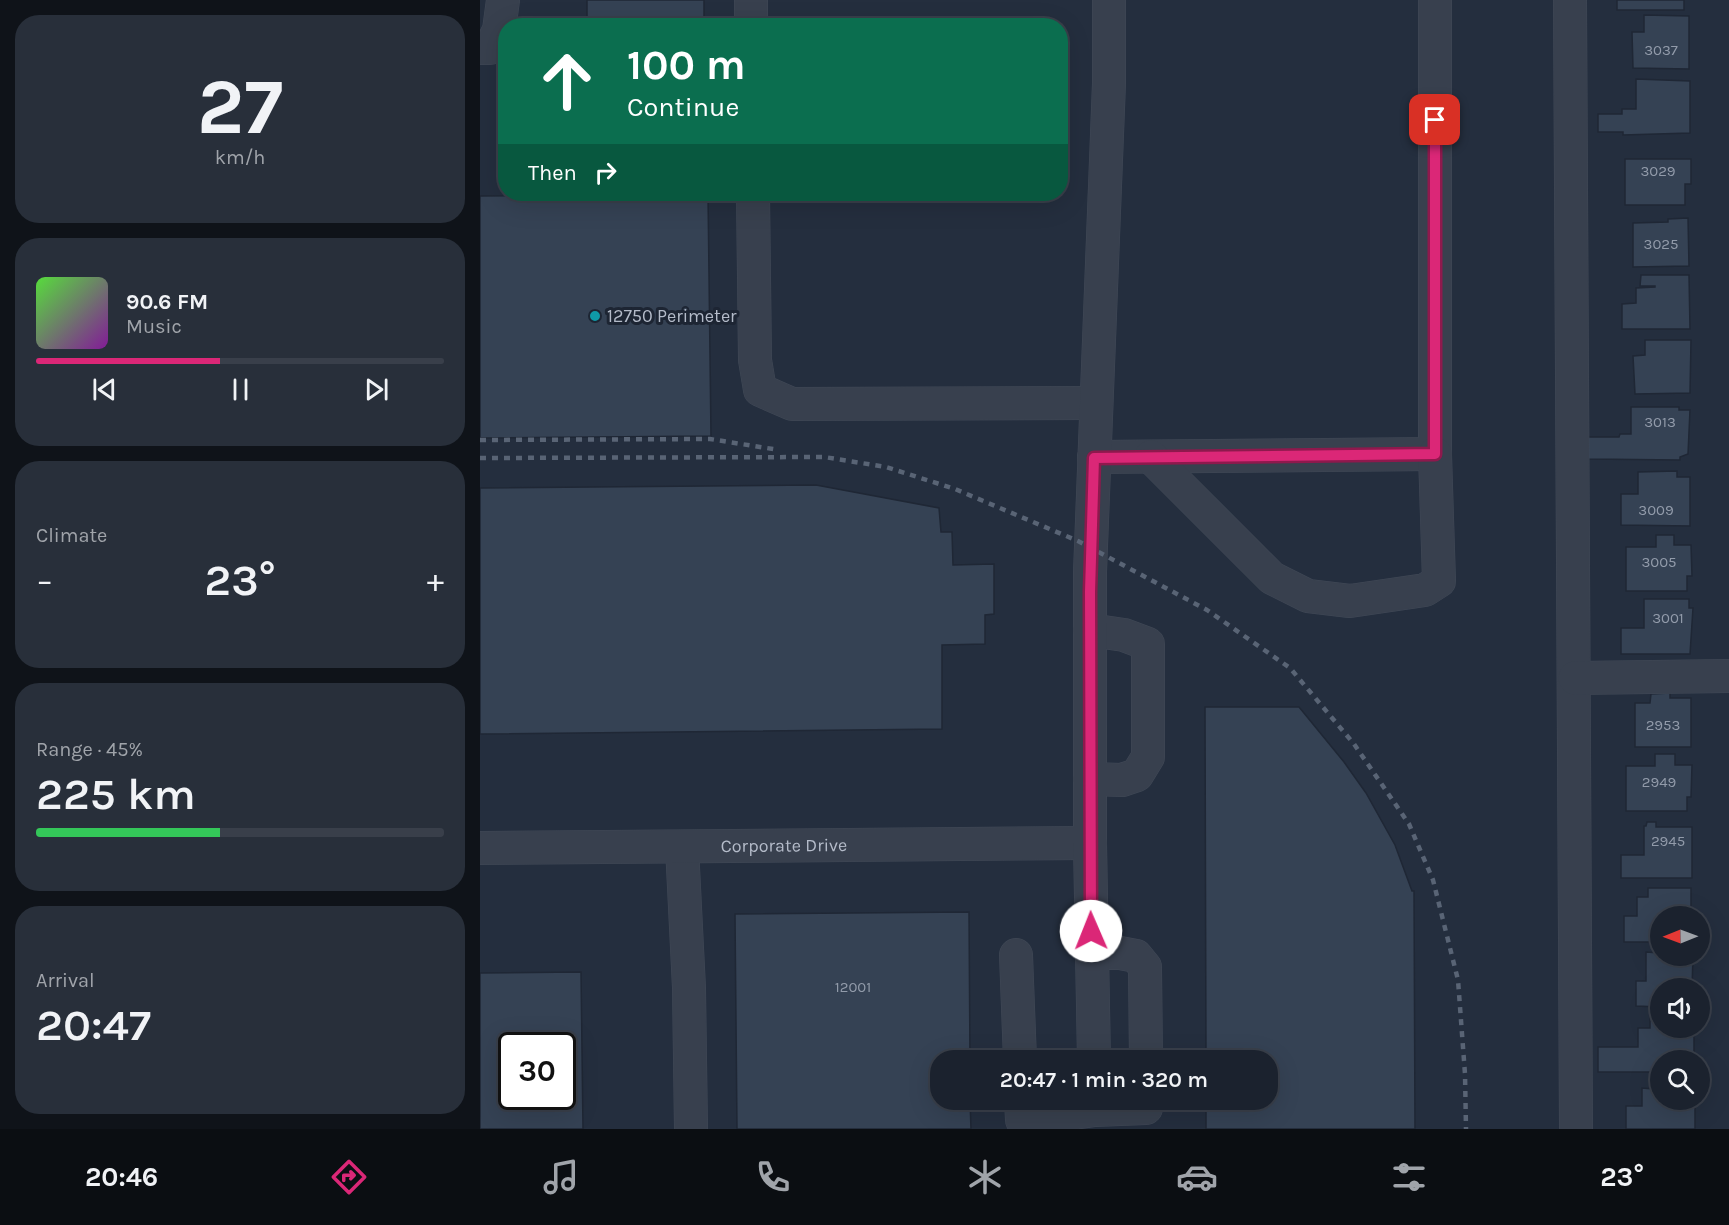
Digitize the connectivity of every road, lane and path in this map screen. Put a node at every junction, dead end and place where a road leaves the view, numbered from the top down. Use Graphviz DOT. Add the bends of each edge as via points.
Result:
graph roads {
  1 [pos="503,0"];
  2 [pos="751,0"];
  3 [pos="1109,0"];
  4 [pos="1435,0"];
  5 [pos="1570,0"];
  6 [pos="501,18"];
  7 [pos="751,18"];
  8 [pos="498,33"];
  9 [pos="492,49"];
  10 [pos="753,201"];
  11 [pos="1096,403"];
  12 [pos="1435,454"];
  13 [pos="1151,457"];
  14 [pos="1094,458"];
  15 [pos="1090,630"];
  16 [pos="1729,676"];
  17 [pos="1575,678"];
  18 [pos="1090,779"];
  19 [pos="1090,843"];
  20 [pos="682,847"];
  21 [pos="480,848"];
  22 [pos="1092,953"];
  23 [pos="1016,955"];
  24 [pos="1020,1050"];
  25 [pos="1094,1050"];
  26 [pos="1146,1050"];
  27 [pos="1022,1110"];
  28 [pos="1146,1112"];
  29 [pos="1095,1113"];
  30 [pos="691,1129"];
  31 [pos="1576,1129"];
  1 -- 6 [label="street"];
  2 -- 7 [label="street"];
  3 -- 11 [label="street"];
  4 -- 12 [label="street"];
  5 -- 17 [label="street"];
  8 -- 9 [label="street"];
  10 -- 11 [label="street" via="755,360 760,390 792,404"];
  11 -- 14 [label="street"];
  12 -- 13 [label="street"];
  12 -- 13 [label="street" via="1439,581 1425,590 1350,601 1308,596 1272,578"];
  13 -- 14 [label="street"];
  14 -- 15 [label="street"];
  15 -- 18 [label="street"];
  15 -- 18 [label="street" via="1124,635 1148,644 1148,757 1137,775 1122,780"];
  16 -- 17 [label="street"];
  17 -- 31 [label="street"];
  18 -- 19 [label="street"];
  19 -- 20 [label="street, Corporate Drive"];
  19 -- 22 [label="street"];
  20 -- 21 [label="street, Corporate Drive"];
  20 -- 30 [label="street"];
  22 -- 25 [label="street"];
  22 -- 26 [label="street" via="1136,956 1145,967"];
  23 -- 24 [label="street"];
  27 -- 29 [label="street" via="1022,1119"];
  28 -- 29 [label="street"];
}
